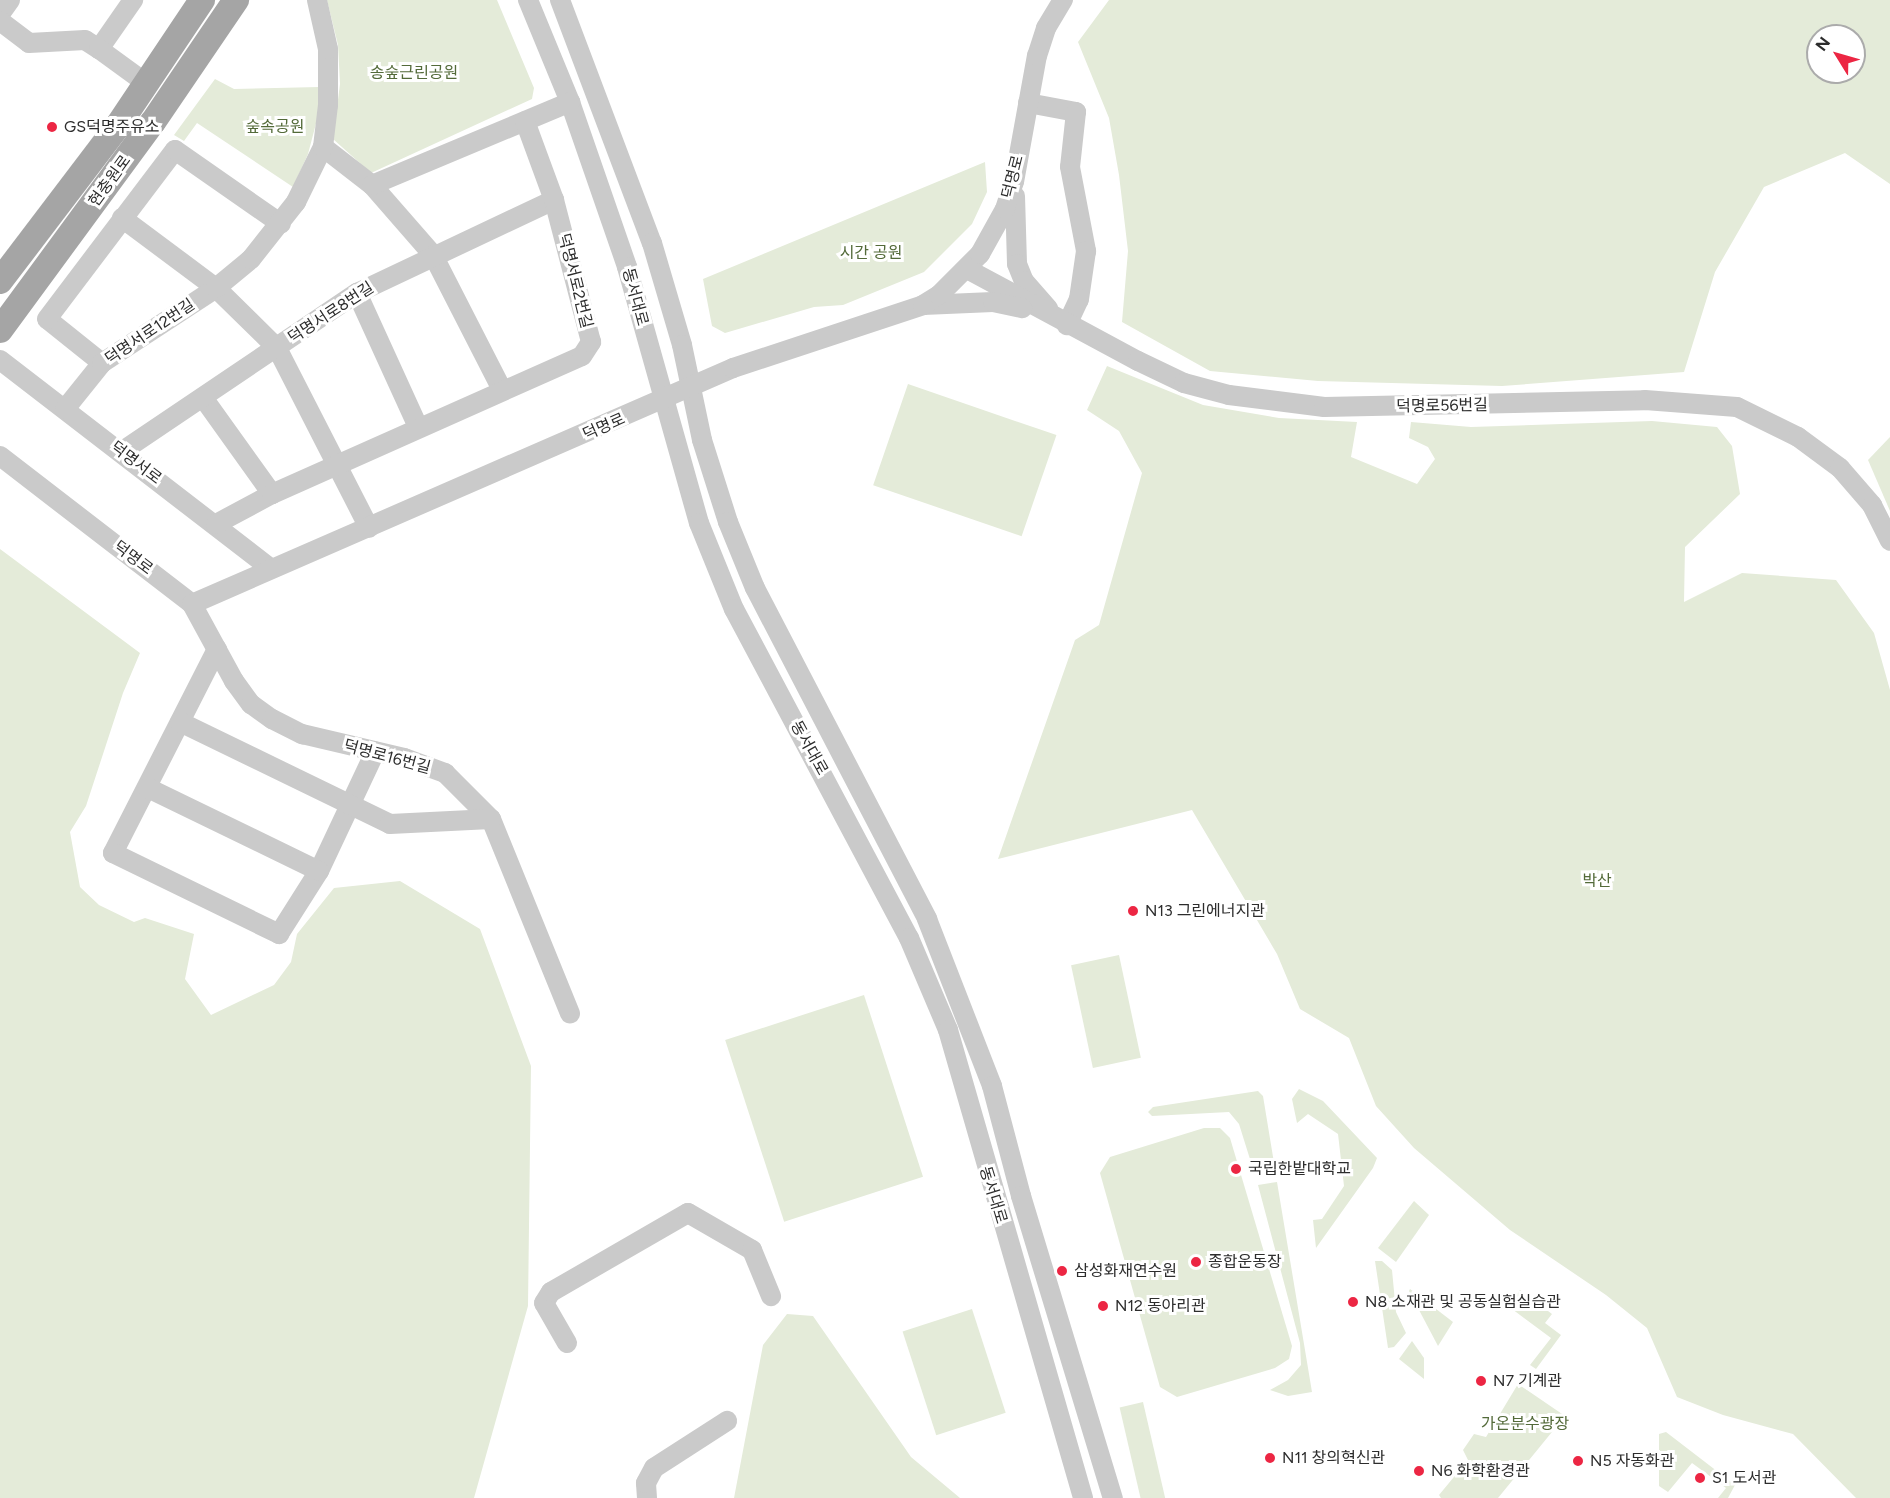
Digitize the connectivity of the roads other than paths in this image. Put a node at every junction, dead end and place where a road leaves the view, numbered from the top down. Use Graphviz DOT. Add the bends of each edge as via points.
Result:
graph roads {
  1 [pos="10,0"];
  2 [pos="133,0"];
  3 [pos="202,0"];
  4 [pos="236,0"];
  5 [pos="317,0"];
  6 [pos="528,0"];
  7 [pos="560,0"];
  8 [pos="1064,0"];
  9 [pos="0,14"];
  10 [pos="0,21"];
  11 [pos="99,49"];
  12 [pos="147,84"];
  13 [pos="570,102"];
  14 [pos="1028,103"];
  15 [pos="525,121"];
  16 [pos="323,147"];
  17 [pos="1014,182"];
  18 [pos="372,185"];
  19 [pos="554,200"];
  20 [pos="122,218"];
  21 [pos="281,224"];
  22 [pos="433,255"];
  23 [pos="967,269"];
  24 [pos="0,281"];
  25 [pos="216,288"];
  26 [pos="357,293"];
  27 [pos="923,305"];
  28 [pos="1063,322"];
  29 [pos="0,330"];
  30 [pos="278,348"];
  31 [pos="0,360"];
  32 [pos="102,363"];
  33 [pos="690,387"];
  34 [pos="502,390"];
  35 [pos="204,399"];
  36 [pos="663,399"];
  37 [pos="65,409"];
  38 [pos="418,428"];
  39 [pos="121,452"];
  40 [pos="0,456"];
  41 [pos="338,464"];
  42 [pos="272,494"];
  43 [pos="216,524"];
  44 [pos="369,528"];
  45 [pos="1890,542"];
  46 [pos="270,568"];
  47 [pos="192,603"];
  48 [pos="217,649"];
  49 [pos="180,722"];
  50 [pos="375,752"];
  51 [pos="148,788"];
  52 [pos="349,807"];
  53 [pos="491,819"];
  54 [pos="319,871"];
  55 [pos="570,1014"];
  56 [pos="771,1296"];
  57 [pos="567,1343"];
  58 [pos="727,1421"];
  59 [pos="647,1498"];
  60 [pos="1083,1498"];
  61 [pos="1113,1498"];
  1 -- 9 [label="street"];
  2 -- 11 [label="street"];
  3 -- 12 [label="main road, 현충원로"];
  4 -- 29 [label="main road, 현충원로" via="153,122"];
  5 -- 16 [label="street, 덕명서로12번길" via="328,49"];
  6 -- 13 [label="street, 동서대로"];
  7 -- 33 [label="street, 동서대로" via="652,243"];
  8 -- 14 [label="street, 덕명로" via="1046,28"];
  10 -- 11 [label="street" via="29,43 85,40"];
  11 -- 12 [label="street"];
  12 -- 24 [label="main road, 현충원로"];
  13 -- 15 [label="street"];
  13 -- 36 [label="street, 동서대로" via="627,267"];
  14 -- 17 [label="street, 덕명로"];
  14 -- 28 [label="street" via="1076,112 1070,167 1086,250 1079,299"];
  15 -- 18 [label="street"];
  15 -- 19 [label="street, 덕명서로2번길"];
  16 -- 18 [label="street"];
  16 -- 21 [label="street, 덕명서로12번길" via="312,174"];
  17 -- 23 [label="street, 덕명로" via="993,233"];
  17 -- 28 [label="street" via="1017,264 1034,294"];
  18 -- 22 [label="street"];
  19 -- 22 [label="street, 덕명서로8번길"];
  19 -- 34 [label="street, 덕명서로2번길" via="591,342 582,356"];
  20 -- 21 [label="street" via="175,150"];
  20 -- 25 [label="street, 덕명서로12번길"];
  20 -- 32 [label="street" via="47,320"];
  21 -- 25 [label="street, 덕명서로12번길" via="251,258"];
  22 -- 26 [label="street, 덕명서로8번길"];
  22 -- 34 [label="street"];
  23 -- 27 [label="street, 덕명로"];
  23 -- 28 [label="street, 덕명로56번길"];
  25 -- 30 [label="street"];
  25 -- 32 [label="street, 덕명서로12번길"];
  26 -- 30 [label="street, 덕명서로8번길"];
  26 -- 38 [label="street"];
  27 -- 28 [label="street" via="993,302"];
  27 -- 33 [label="street, 덕명로" via="733,368"];
  28 -- 45 [label="street, 덕명로56번길" via="1184,382 1282,404 1472,407 1645,400 1737,407 1798,437 1840,468 1872,505"];
  30 -- 35 [label="street, 덕명서로8번길"];
  30 -- 41 [label="street"];
  31 -- 37 [label="street, 덕명서로"];
  32 -- 37 [label="street, 덕명서로12번길"];
  33 -- 36 [label="street, 덕명로"];
  33 -- 61 [label="street, 동서대로" via="712,476 755,588 927,919 957,990 992,1086 1021,1196"];
  34 -- 38 [label="street, 덕명서로2번길"];
  35 -- 39 [label="street, 덕명서로8번길"];
  35 -- 42 [label="street"];
  36 -- 44 [label="street, 덕명로"];
  36 -- 60 [label="street, 동서대로" via="699,523 734,609 909,938 948,1030"];
  37 -- 39 [label="street, 덕명서로"];
  38 -- 41 [label="street, 덕명서로2번길"];
  39 -- 43 [label="street, 덕명서로"];
  40 -- 47 [label="street, 덕명로"];
  41 -- 42 [label="street, 덕명서로2번길"];
  41 -- 44 [label="street"];
  42 -- 43 [label="street, 덕명서로2번길"];
  43 -- 46 [label="street, 덕명서로"];
  44 -- 46 [label="street, 덕명로"];
  46 -- 47 [label="street, 덕명로"];
  47 -- 48 [label="street, 덕명로16번길"];
  48 -- 49 [label="street"];
  48 -- 50 [label="street, 덕명로16번길" via="251,704 272,719 302,735"];
  49 -- 51 [label="street"];
  49 -- 52 [label="street"];
  50 -- 52 [label="street"];
  50 -- 53 [label="street, 덕명로16번길" via="445,773"];
  51 -- 54 [label="street"];
  51 -- 54 [label="street" via="113,853 279,934"];
  52 -- 53 [label="street" via="390,824 408,826"];
  52 -- 54 [label="street"];
  53 -- 55 [label="street, 덕명로16번길"];
  56 -- 57 [label="street" via="752,1250 688,1213 551,1292 544,1303"];
  58 -- 59 [label="street" via="654,1468 646,1483"];
}
